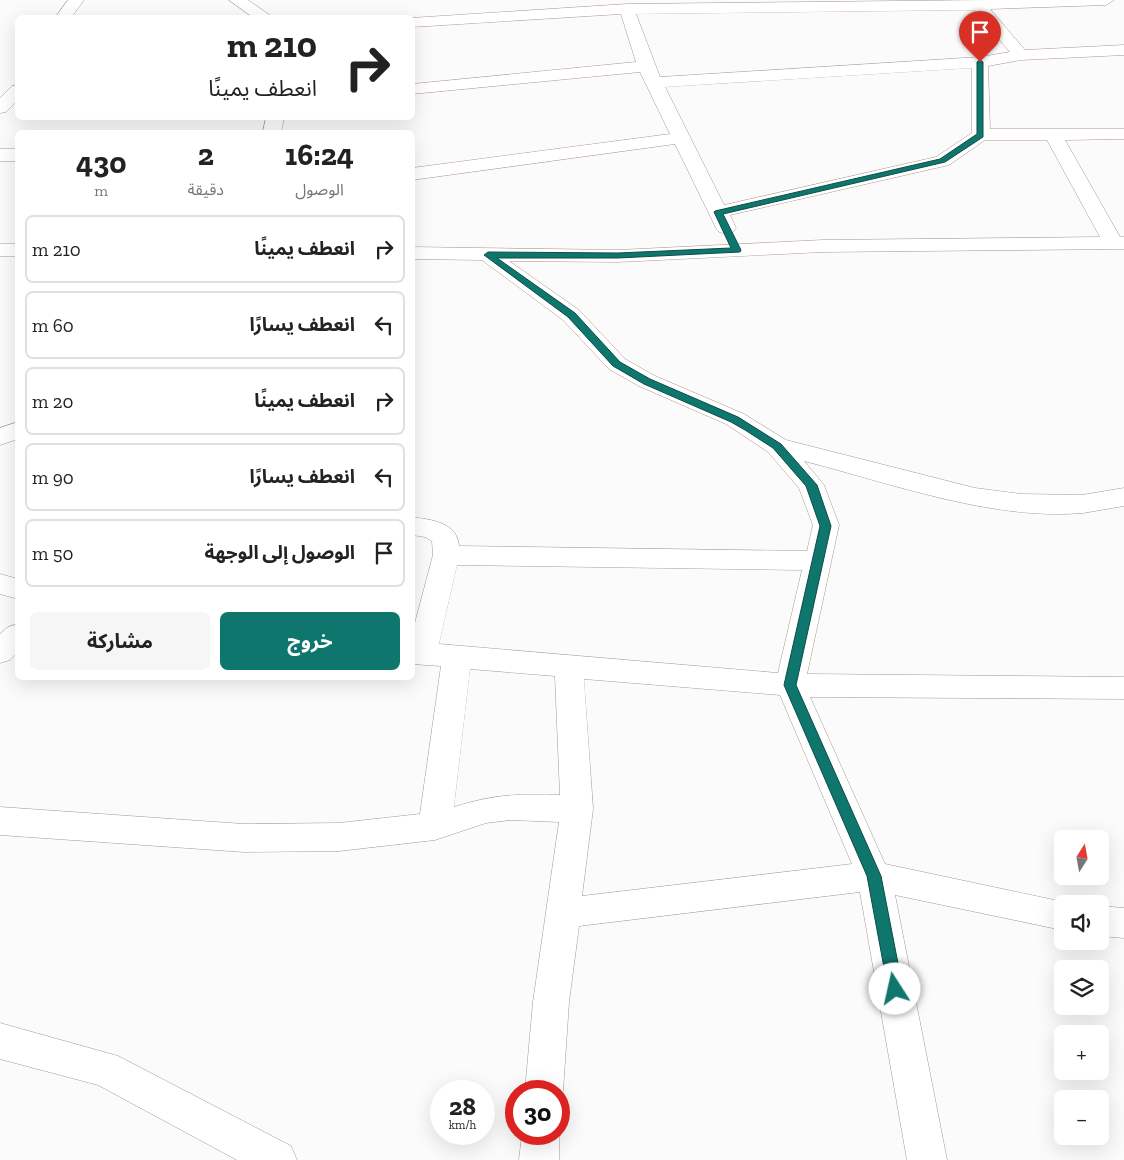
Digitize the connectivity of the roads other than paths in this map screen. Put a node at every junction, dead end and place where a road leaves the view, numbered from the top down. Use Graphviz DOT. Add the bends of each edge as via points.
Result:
graph roads {
  1 [pos="76,0"];
  2 [pos="237,0"];
  3 [pos="495,0"];
  4 [pos="1106,0"];
  5 [pos="884,2"];
  6 [pos="978,5"];
  7 [pos="626,9"];
  8 [pos="65,15"];
  9 [pos="261,15"];
  10 [pos="497,16"];
  11 [pos="415,22"];
  12 [pos="1124,50"];
  13 [pos="1021,55"];
  14 [pos="980,62"];
  15 [pos="646,66"];
  16 [pos="654,83"];
  17 [pos="415,89"];
  18 [pos="15,93"];
  19 [pos="0,108"];
  20 [pos="1124,134"];
  21 [pos="981,135"];
  22 [pos="1054,136"];
  23 [pos="681,138"];
  24 [pos="0,155"];
  25 [pos="15,155"];
  26 [pos="415,174"];
  27 [pos="718,212"];
  28 [pos="1119,243"];
  29 [pos="0,250"];
  30 [pos="15,250"];
  31 [pos="737,250"];
  32 [pos="415,254"];
  33 [pos="434,254"];
  34 [pos="488,255"];
  35 [pos="415,264"];
  36 [pos="15,431"];
  37 [pos="0,437"];
  38 [pos="777,446"];
  39 [pos="1124,497"];
  40 [pos="415,526"];
  41 [pos="446,554"];
  42 [pos="818,561"];
  43 [pos="0,584"];
  44 [pos="15,588"];
  45 [pos="15,637"];
  46 [pos="0,652"];
  47 [pos="417,654"];
  48 [pos="458,657"];
  49 [pos="569,667"];
  50 [pos="790,685"];
  51 [pos="1124,688"];
  52 [pos="577,809"];
  53 [pos="0,820"];
  54 [pos="435,826"];
  55 [pos="874,876"];
  56 [pos="564,913"];
  57 [pos="1054,914"];
  58 [pos="1109,922"];
  59 [pos="1124,923"];
  60 [pos="0,1041"];
  61 [pos="545,1080"];
  62 [pos="540,1145"];
  63 [pos="277,1160"];
  64 [pos="538,1160"];
  65 [pos="927,1160"];
  1 -- 8 [label="street"];
  2 -- 9 [label="street"];
  3 -- 10 [label="street"];
  4 -- 6 [label="street"];
  5 -- 6 [label="street"];
  5 -- 7 [label="street"];
  6 -- 13 [label="street"];
  7 -- 10 [label="street"];
  7 -- 15 [label="street"];
  10 -- 11 [label="street"];
  12 -- 13 [label="street"];
  13 -- 14 [label="street"];
  14 -- 16 [label="street"];
  14 -- 21 [label="street"];
  15 -- 16 [label="street"];
  15 -- 17 [label="street"];
  16 -- 23 [label="street"];
  18 -- 19 [label="street"];
  20 -- 22 [label="street"];
  21 -- 22 [label="street"];
  21 -- 27 [label="street" via="942,160"];
  22 -- 28 [label="street"];
  23 -- 26 [label="street"];
  23 -- 27 [label="street"];
  24 -- 25 [label="street"];
  27 -- 31 [label="street"];
  28 -- 31 [label="street"];
  29 -- 30 [label="street"];
  31 -- 34 [label="street" via="618,256"];
  32 -- 33 [label="street"];
  33 -- 34 [label="street"];
  33 -- 35 [label="street"];
  34 -- 38 [label="street" via="571,315 616,364 647,382 734,420"];
  36 -- 37 [label="street"];
  38 -- 39 [label="street" via="975,496 1021,503 1082,504"];
  38 -- 42 [label="street" via="811,485 826,526"];
  40 -- 41 [label="street" via="432,529 446,537"];
  41 -- 42 [label="street"];
  41 -- 47 [label="street"];
  42 -- 50 [label="street"];
  43 -- 44 [label="street"];
  45 -- 46 [label="street"];
  47 -- 48 [label="street"];
  48 -- 49 [label="street"];
  48 -- 54 [label="street"];
  49 -- 50 [label="street"];
  49 -- 52 [label="street"];
  50 -- 51 [label="street"];
  50 -- 55 [label="street"];
  52 -- 54 [label="street" via="512,807 486,810"];
  52 -- 56 [label="street"];
  53 -- 54 [label="street" via="244,838 339,837"];
  55 -- 56 [label="street"];
  55 -- 57 [label="street"];
  55 -- 65 [label="street"];
  56 -- 61 [label="street" via="551,1002"];
  58 -- 59 [label="street"];
  60 -- 63 [label="street" via="105,1070"];
  62 -- 64 [label="street"];
}
